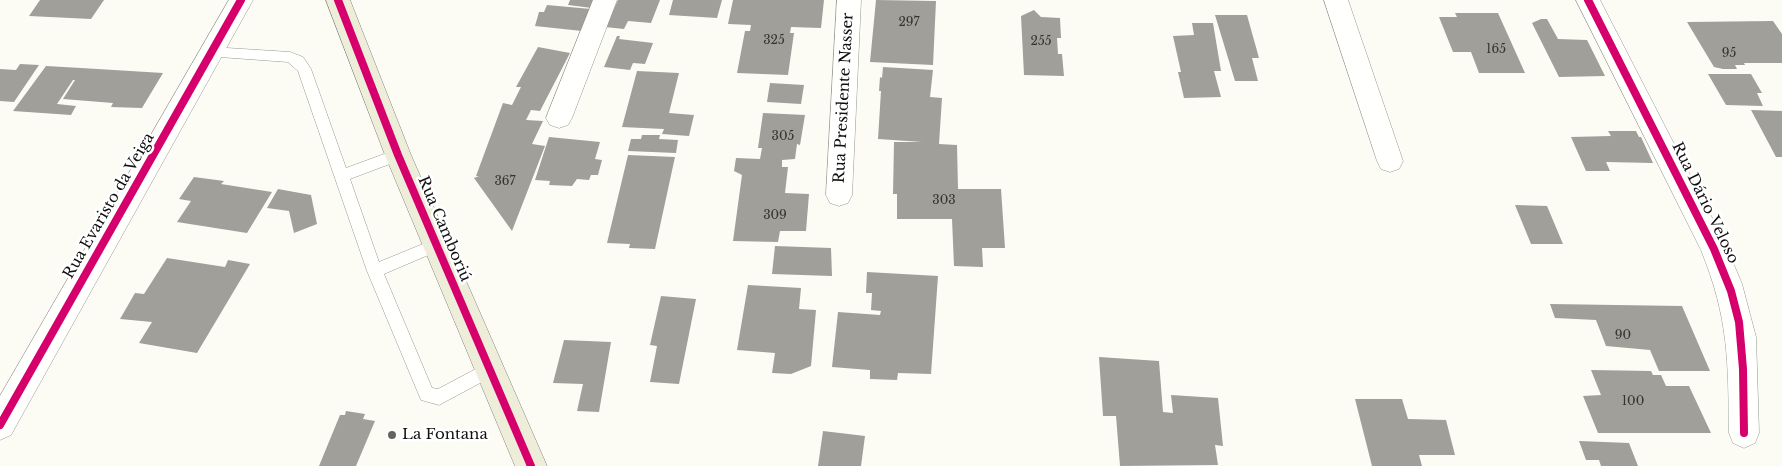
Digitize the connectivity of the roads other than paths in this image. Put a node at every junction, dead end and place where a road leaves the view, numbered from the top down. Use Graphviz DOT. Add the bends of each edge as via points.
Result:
graph roads {
  1 [pos="241,0"];
  2 [pos="338,0"];
  3 [pos="605,0"];
  4 [pos="849,0"];
  5 [pos="1336,0"];
  6 [pos="1588,0"];
  7 [pos="212,52"];
  8 [pos="559,118"];
  9 [pos="398,155"];
  10 [pos="1390,161"];
  11 [pos="342,176"];
  12 [pos="839,196"];
  13 [pos="435,245"];
  14 [pos="375,271"];
  15 [pos="489,370"];
  16 [pos="0,425"];
  17 [pos="1744,433"];
  18 [pos="530,466"];
  1 -- 7 [label="street, Rua Evaristo da Veiga"];
  2 -- 9 [label="main road, Rua Camboriú"];
  3 -- 8 [label="street"];
  4 -- 12 [label="street, Rua Presidente Nasser"];
  5 -- 10 [label="street"];
  6 -- 17 [label="street, Rua Dário Veloso" via="1714,248 1728,284 1742,342"];
  7 -- 11 [label="lane" via="278,56 298,61 304,69"];
  7 -- 16 [label="street, Rua Evaristo da Veiga"];
  9 -- 11 [label="lane"];
  9 -- 13 [label="main road, Rua Camboriú"];
  11 -- 14 [label="lane"];
  13 -- 14 [label="lane"];
  13 -- 15 [label="main road, Rua Camboriú"];
  14 -- 15 [label="lane" via="427,395 439,397"];
  15 -- 18 [label="main road, Rua Camboriú"];
}
